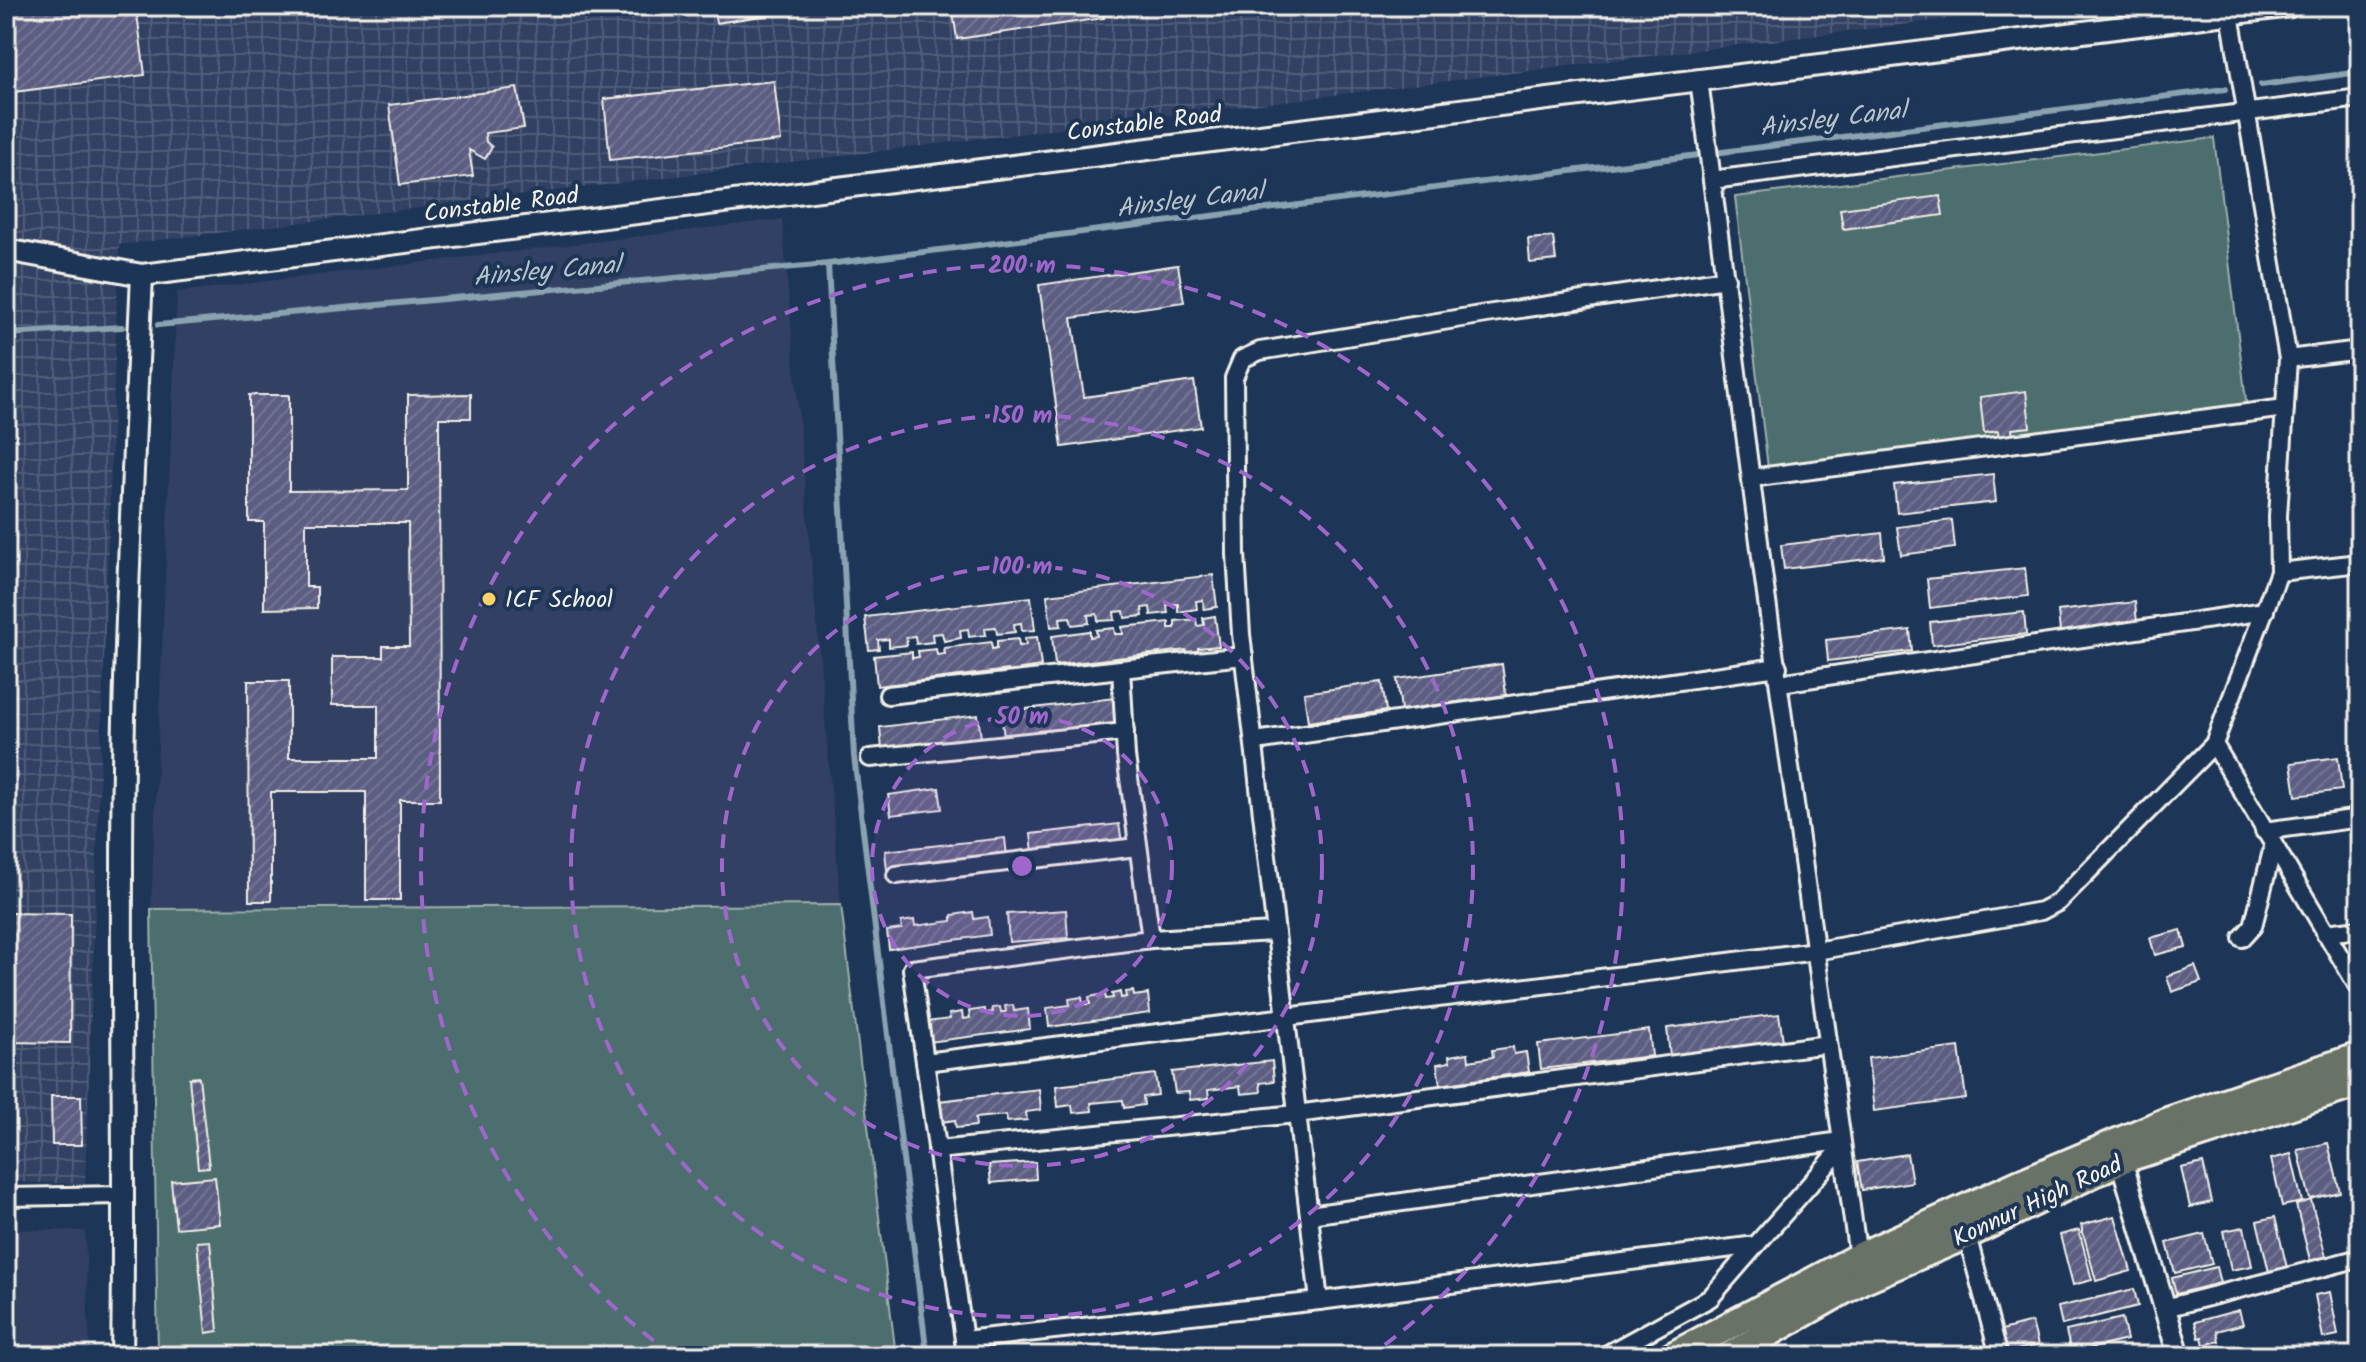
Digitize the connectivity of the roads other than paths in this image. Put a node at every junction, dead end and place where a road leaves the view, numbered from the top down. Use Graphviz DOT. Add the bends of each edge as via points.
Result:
graph roads {
  1 [pos="2291,6"];
  2 [pos="2230,14"];
  3 [pos="1699,80"];
  4 [pos="2360,98"];
  5 [pos="2247,112"];
  6 [pos="1711,172"];
  7 [pos="6,250"];
  8 [pos="142,275"];
  9 [pos="1726,279"];
  10 [pos="2360,350"];
  11 [pos="2288,359"];
  12 [pos="2285,408"];
  13 [pos="1751,478"];
  14 [pos="2360,563"];
  15 [pos="2279,572"];
  16 [pos="2265,611"];
  17 [pos="1244,656"];
  18 [pos="1121,669"];
  19 [pos="1779,675"];
  20 [pos="888,695"];
  21 [pos="1125,732"];
  22 [pos="1255,741"];
  23 [pos="2214,744"];
  24 [pos="870,758"];
  25 [pos="2360,818"];
  26 [pos="2264,831"];
  27 [pos="1137,847"];
  28 [pos="2273,847"];
  29 [pos="896,875"];
  30 [pos="2360,929"];
  31 [pos="1274,932"];
  32 [pos="2325,933"];
  33 [pos="2242,938"];
  34 [pos="1151,939"];
  35 [pos="1816,951"];
  36 [pos="2360,990"];
  37 [pos="1285,1016"];
  38 [pos="1828,1044"];
  39 [pos="2360,1056"];
  40 [pos="925,1062"];
  41 [pos="2360,1083"];
  42 [pos="1296,1114"];
  43 [pos="1842,1144"];
  44 [pos="937,1150"];
  45 [pos="2121,1160"];
  46 [pos="124,1195"];
  47 [pos="6,1197"];
  48 [pos="1309,1215"];
  49 [pos="1967,1235"];
  50 [pos="1756,1245"];
  51 [pos="1858,1257"];
  52 [pos="2360,1258"];
  53 [pos="1319,1301"];
  54 [pos="2165,1308"];
  55 [pos="965,1348"];
  56 [pos="1736,1354"];
  57 [pos="122,1356"];
  58 [pos="1604,1356"];
  59 [pos="1672,1356"];
  60 [pos="1999,1356"];
  61 [pos="2179,1356"];
  1 -- 2 [label="street, Constable Road"];
  2 -- 3 [label="street, Constable Road"];
  2 -- 5 [label="street"];
  3 -- 6 [label="street"];
  3 -- 8 [label="street, Constable Road"];
  4 -- 5 [label="street"];
  5 -- 6 [label="street"];
  5 -- 11 [label="street"];
  6 -- 9 [label="street"];
  7 -- 8 [label="street, Constable Road"];
  8 -- 46 [label="street" via="122,825"];
  9 -- 13 [label="street"];
  9 -- 17 [label="street" via="1350,336 1260,351 1242,359 1234,378 1234,470"];
  10 -- 11 [label="street"];
  11 -- 12 [label="street"];
  12 -- 13 [label="street"];
  12 -- 15 [label="street"];
  13 -- 19 [label="street"];
  14 -- 15 [label="street"];
  15 -- 16 [label="street"];
  16 -- 19 [label="street"];
  16 -- 23 [label="street"];
  17 -- 18 [label="street"];
  17 -- 22 [label="street"];
  18 -- 20 [label="street"];
  18 -- 21 [label="street"];
  19 -- 22 [label="street"];
  19 -- 35 [label="street"];
  21 -- 24 [label="street"];
  21 -- 27 [label="street"];
  22 -- 31 [label="street"];
  23 -- 26 [label="street"];
  23 -- 35 [label="street" via="2051,908"];
  25 -- 26 [label="street"];
  26 -- 28 [label="street"];
  27 -- 29 [label="street"];
  27 -- 34 [label="street"];
  28 -- 32 [label="street"];
  28 -- 33 [label="street" via="2253,926"];
  30 -- 32 [label="street"];
  31 -- 34 [label="street"];
  31 -- 37 [label="street"];
  32 -- 36 [label="street"];
  34 -- 40 [label="street" via="912,969"];
  35 -- 37 [label="street"];
  35 -- 38 [label="street"];
  37 -- 40 [label="street"];
  37 -- 42 [label="street"];
  38 -- 42 [label="street"];
  38 -- 43 [label="street"];
  39 -- 51 [label="main road" via="2165,1122"];
  40 -- 44 [label="street"];
  41 -- 45 [label="main road, Konnur High Road"];
  42 -- 44 [label="street"];
  42 -- 48 [label="street"];
  43 -- 48 [label="street"];
  43 -- 50 [label="street"];
  43 -- 51 [label="street"];
  44 -- 55 [label="street"];
  45 -- 49 [label="main road, Konnur High Road"];
  45 -- 54 [label="street"];
  46 -- 47 [label="street"];
  46 -- 57 [label="street"];
  48 -- 53 [label="street"];
  49 -- 56 [label="main road, Konnur High Road" via="1862,1280"];
  49 -- 60 [label="street"];
  50 -- 53 [label="street"];
  50 -- 58 [label="street" via="1710,1298"];
  51 -- 59 [label="main road"];
  52 -- 54 [label="street"];
  53 -- 55 [label="street"];
  54 -- 61 [label="street"];
}
